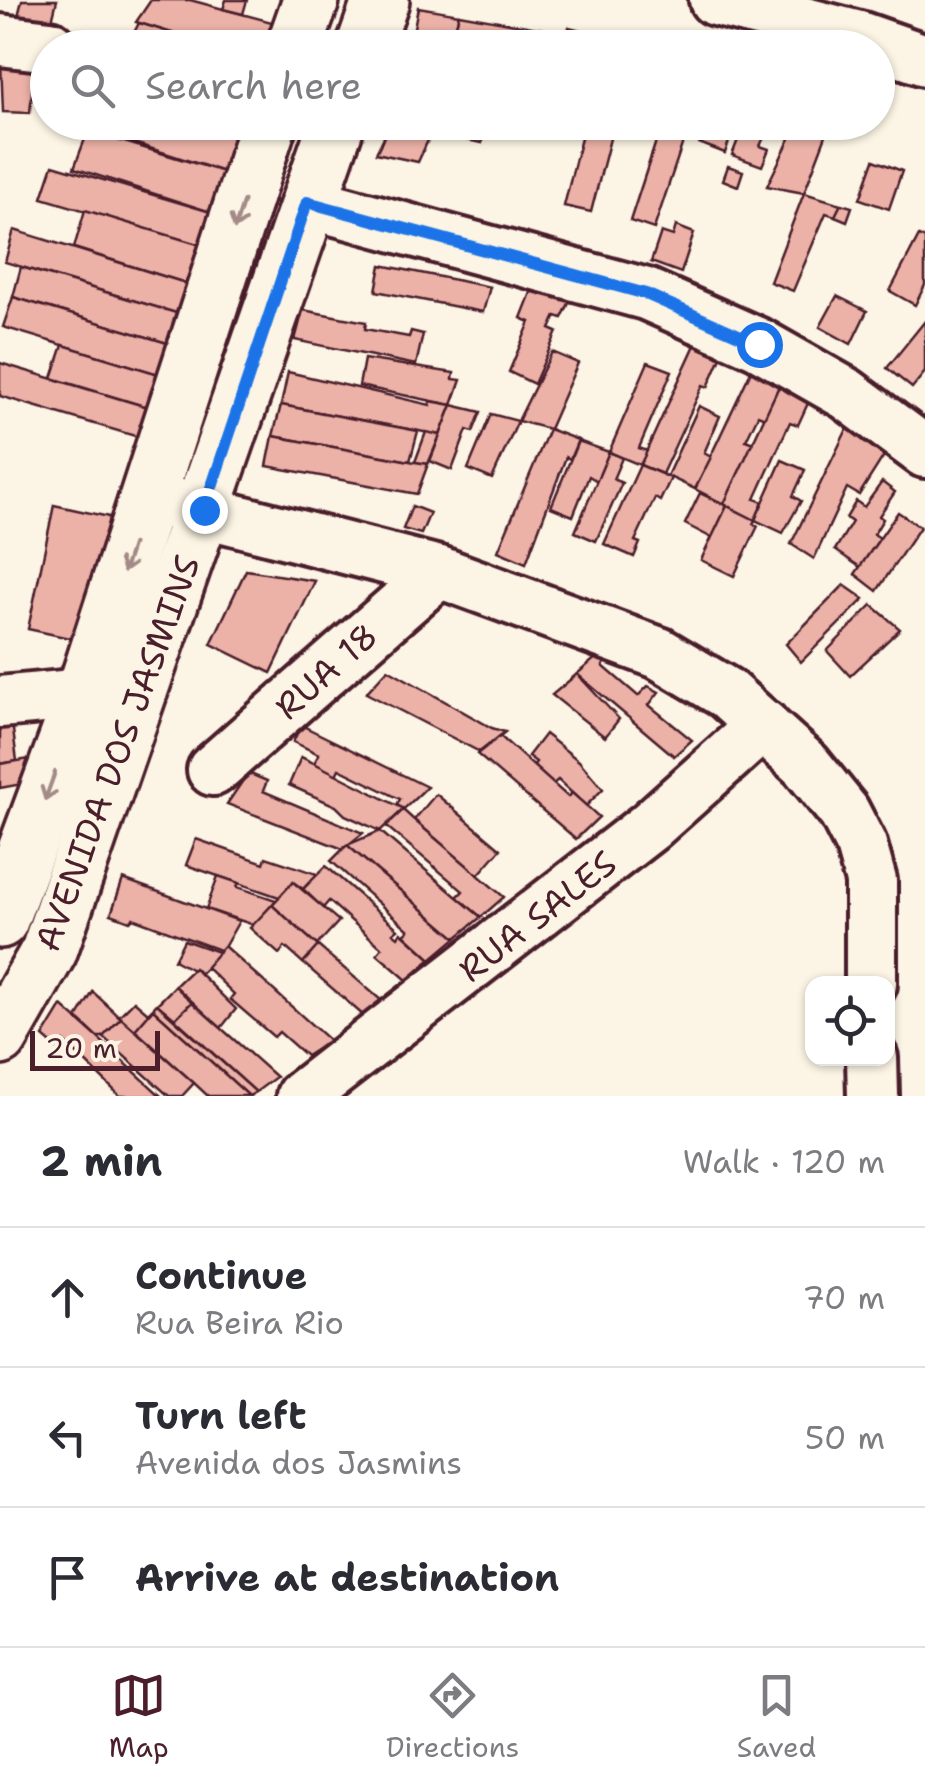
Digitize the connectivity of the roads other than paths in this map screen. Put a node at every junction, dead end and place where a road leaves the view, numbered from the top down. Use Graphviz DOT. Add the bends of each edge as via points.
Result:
graph roads {
  1 [pos="311,0"];
  2 [pos="382,0"];
  3 [pos="715,0"];
  4 [pos="300,30"];
  5 [pos="371,30"];
  6 [pos="835,30"];
  7 [pos="0,40"];
  8 [pos="30,44"];
  9 [pos="895,49"];
  10 [pos="925,60"];
  11 [pos="263,140"];
  12 [pos="329,140"];
  13 [pos="307,202"];
  14 [pos="925,452"];
  15 [pos="147,498"];
  16 [pos="204,510"];
  17 [pos="439,572"];
  18 [pos="84,694"];
  19 [pos="0,702"];
  20 [pos="763,725"];
  21 [pos="213,770"];
  22 [pos="0,920"];
  23 [pos="871,976"];
  24 [pos="0,1036"];
  25 [pos="872,1066"];
  26 [pos="302,1096"];
  27 [pos="873,1096"];
  1 -- 4 [label="main road"];
  2 -- 5 [label="main road"];
  3 -- 6 [label="street"];
  7 -- 8 [label="street"];
  9 -- 10 [label="street"];
  11 -- 15 [label="main road, AVENIDA DOS JASMINS, one-way"];
  12 -- 13 [label="main road, AVENIDA DOS JASMINS"];
  13 -- 14 [label="street" via="646,294 759,344 848,394"];
  13 -- 16 [label="main road, AVENIDA DOS JASMINS"];
  15 -- 16 [label="street"];
  15 -- 18 [label="main road, AVENIDA DOS JASMINS, one-way"];
  16 -- 17 [label="street"];
  16 -- 24 [label="main road, AVENIDA DOS JASMINS" via="48,951"];
  17 -- 20 [label="street" via="659,653 726,693"];
  17 -- 21 [label="street, RUA 18"];
  18 -- 19 [label="street"];
  18 -- 22 [label="main road, AVENIDA DOS JASMINS, one-way"];
  20 -- 23 [label="street" via="806,765 861,845 871,881"];
  20 -- 26 [label="street, RUA SALES" via="648,828"];
  25 -- 27 [label="street"];
}
